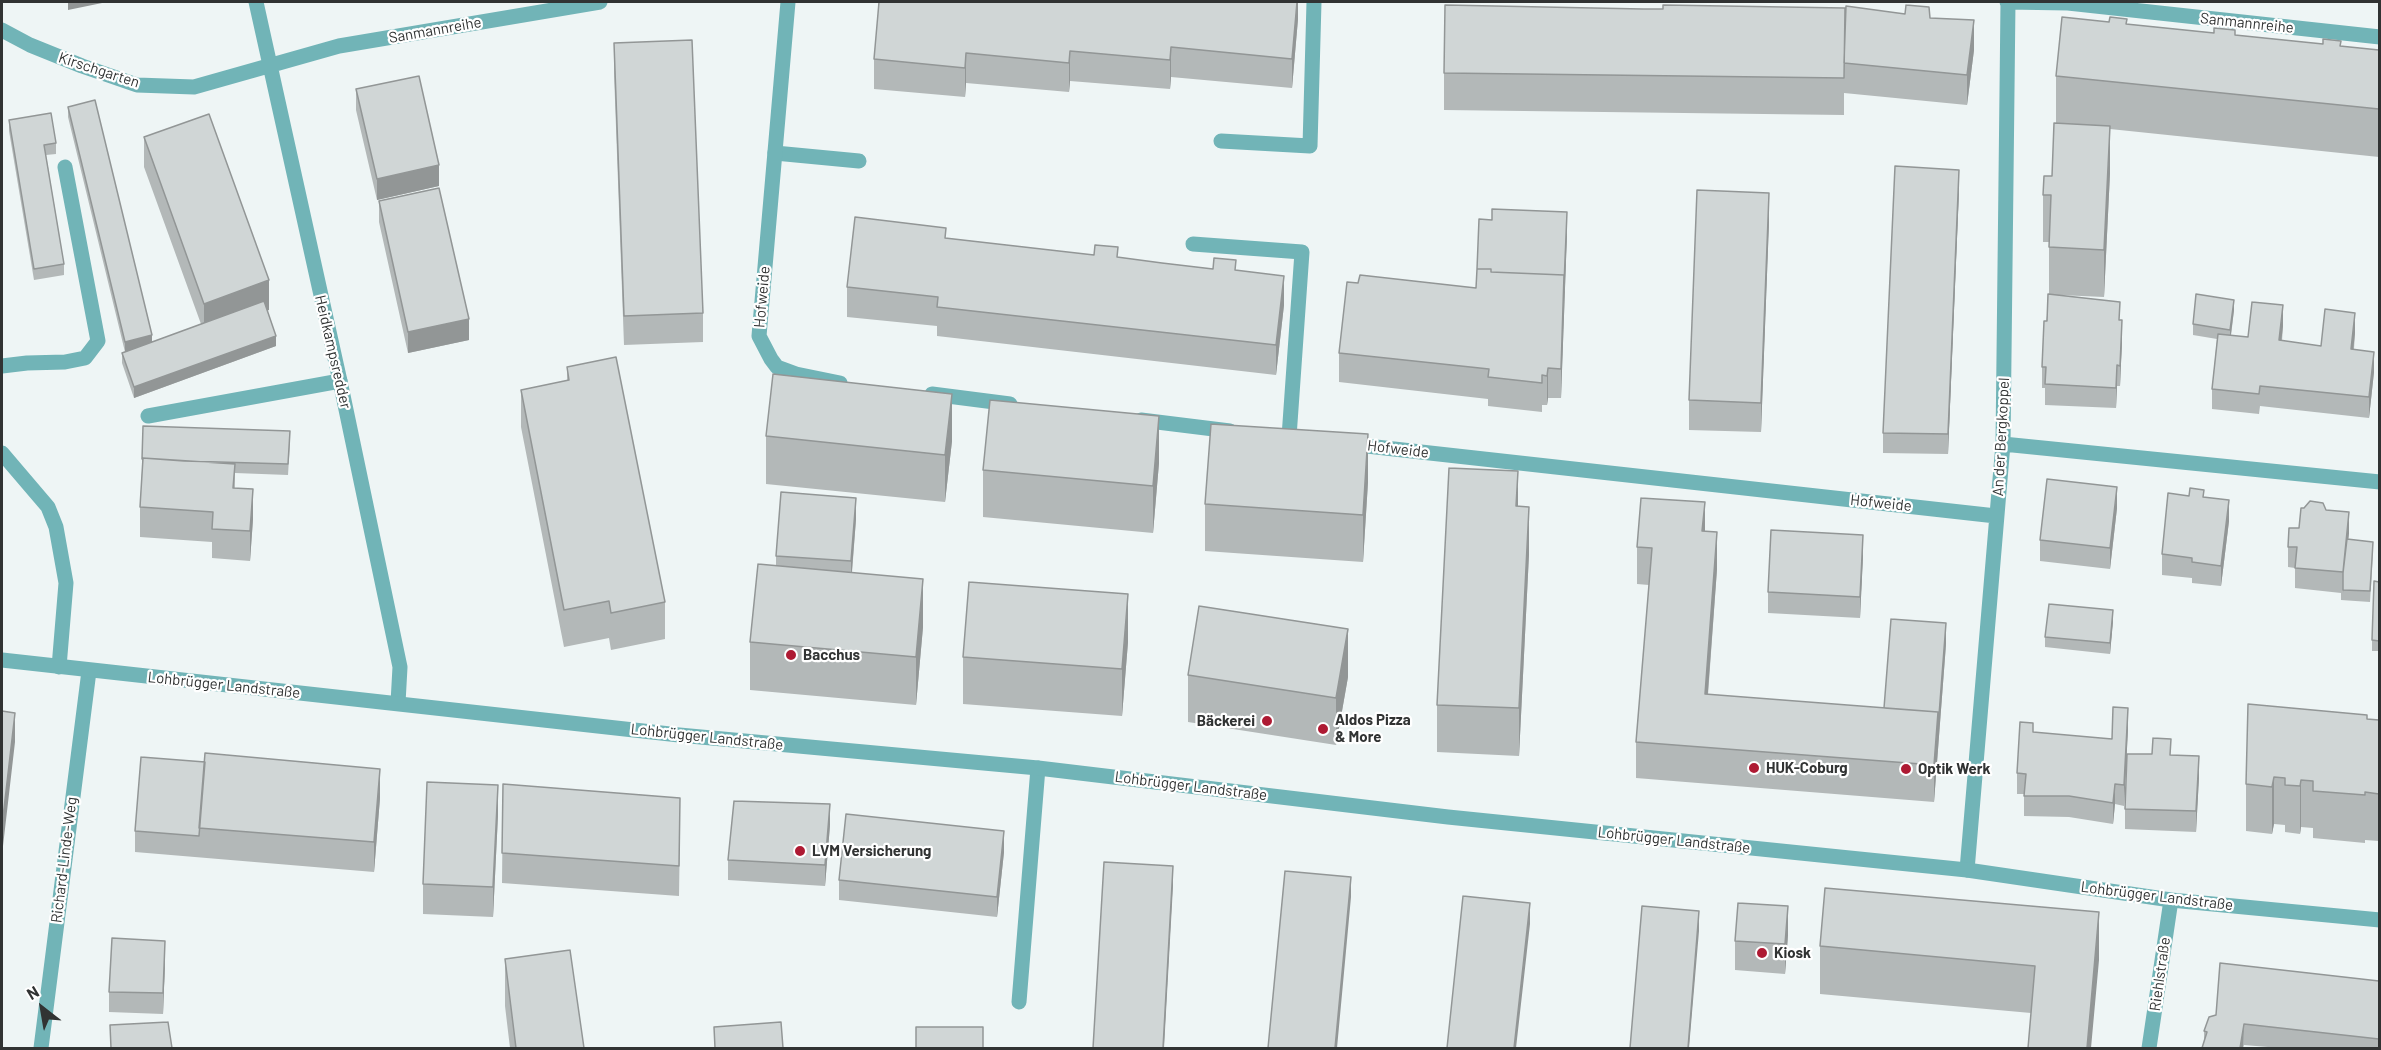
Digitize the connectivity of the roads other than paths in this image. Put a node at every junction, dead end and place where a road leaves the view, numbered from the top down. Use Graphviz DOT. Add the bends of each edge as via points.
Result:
graph roads {
  1 [pos="256,2"];
  2 [pos="600,2"];
  3 [pos="788,2"];
  4 [pos="1314,2"];
  5 [pos="2007,2"];
  6 [pos="2,30"];
  7 [pos="2379,37"];
  8 [pos="272,65"];
  9 [pos="1221,141"];
  10 [pos="775,153"];
  11 [pos="859,161"];
  12 [pos="65,168"];
  13 [pos="1193,244"];
  14 [pos="2,366"];
  15 [pos="340,381"];
  16 [pos="855,385"];
  17 [pos="914,392"];
  18 [pos="1030,406"];
  19 [pos="148,416"];
  20 [pos="1124,418"];
  21 [pos="1242,432"];
  22 [pos="1289,437"];
  23 [pos="1335,442"];
  24 [pos="2003,444"];
  25 [pos="2,453"];
  26 [pos="2379,482"];
  27 [pos="1996,516"];
  28 [pos="2,660"];
  29 [pos="59,667"];
  30 [pos="89,671"];
  31 [pos="398,703"];
  32 [pos="1038,768"];
  33 [pos="1967,870"];
  34 [pos="2171,900"];
  35 [pos="2379,920"];
  36 [pos="1019,1002"];
  37 [pos="40,1048"];
  38 [pos="2149,1048"];
  1 -- 8 [label="street, Heidkampsredder"];
  2 -- 8 [label="street, Sanmannreihe" via="339,46"];
  3 -- 10 [label="street, Hofweide"];
  4 -- 9 [label="street" via="1311,146"];
  5 -- 7 [label="street, Sanmannreihe" via="2068,3"];
  5 -- 24 [label="street, An der Bergkoppel"];
  6 -- 8 [label="street, Kirschgarten" via="30,45 137,85 194,87"];
  8 -- 15 [label="street, Heidkampsredder"];
  10 -- 11 [label="street"];
  10 -- 16 [label="street, Hofweide" via="759,336 777,367"];
  12 -- 14 [label="street" via="98,341 85,358"];
  13 -- 22 [label="street" via="1302,252"];
  15 -- 19 [label="street"];
  15 -- 31 [label="street, Heidkampsredder" via="400,667"];
  17 -- 18 [label="street"];
  20 -- 21 [label="street"];
  23 -- 27 [label="street, Hofweide"];
  24 -- 26 [label="street"];
  24 -- 27 [label="street, An der Bergkoppel"];
  25 -- 29 [label="street" via="48,507 56,527 66,583"];
  27 -- 33 [label="street, An der Bergkoppel"];
  28 -- 29 [label="street, Lohbrügger Landstraße"];
  29 -- 30 [label="street, Lohbrügger Landstraße"];
  30 -- 31 [label="street, Lohbrügger Landstraße"];
  30 -- 37 [label="street, Richard-Linde-Weg"];
  31 -- 32 [label="street, Lohbrügger Landstraße" via="679,735"];
  32 -- 33 [label="street, Lohbrügger Landstraße" via="1448,817"];
  32 -- 36 [label="street"];
  33 -- 34 [label="street, Lohbrügger Landstraße"];
  34 -- 35 [label="street, Lohbrügger Landstraße"];
  34 -- 38 [label="street, Riehlstraße"];
}
